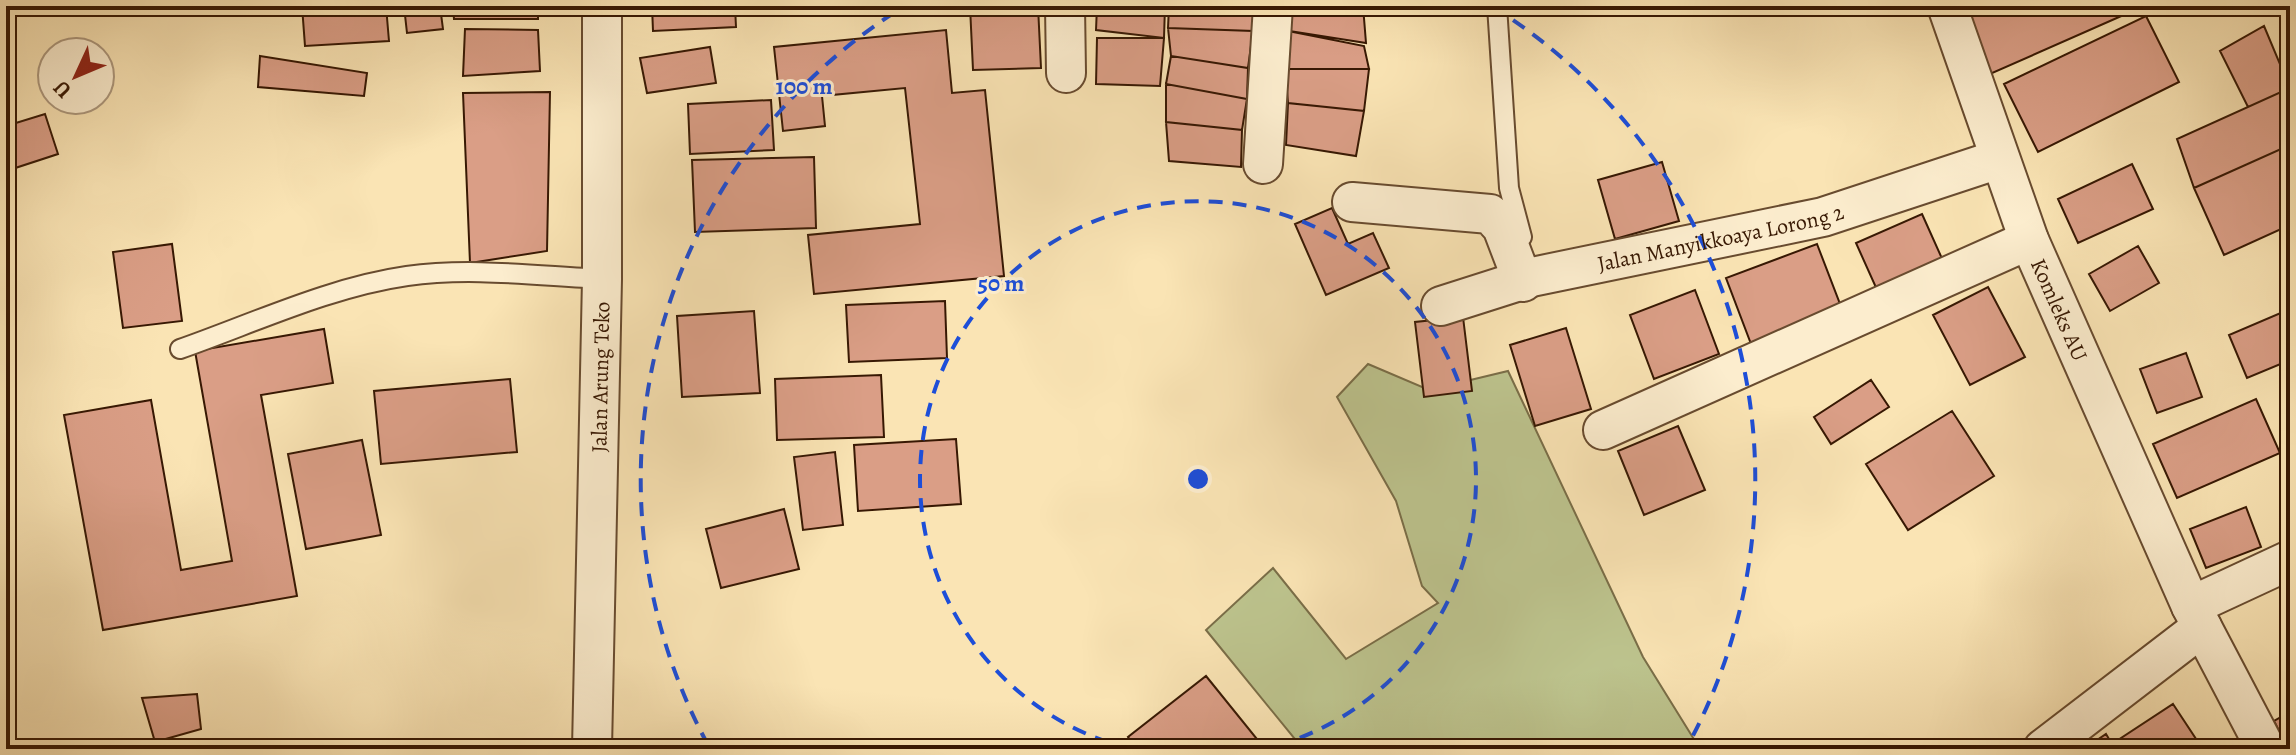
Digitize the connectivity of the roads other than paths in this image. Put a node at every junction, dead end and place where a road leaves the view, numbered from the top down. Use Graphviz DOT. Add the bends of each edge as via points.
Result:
graph roads {
  1 [pos="602,6"];
  2 [pos="1065,6"];
  3 [pos="1273,6"];
  4 [pos="1497,6"];
  5 [pos="1947,6"];
  6 [pos="1066,73"];
  7 [pos="1999,159"];
  8 [pos="1263,164"];
  9 [pos="1352,202"];
  10 [pos="2029,240"];
  11 [pos="602,279"];
  12 [pos="1528,279"];
  13 [pos="1441,306"];
  14 [pos="180,349"];
  15 [pos="1603,430"];
  16 [pos="2290,560"];
  17 [pos="2196,616"];
  18 [pos="592,749"];
  19 [pos="2043,749"];
  20 [pos="2266,749"];
  1 -- 11 [label="street, Jalan Arung Teko"];
  2 -- 6 [label="street"];
  3 -- 8 [label="street"];
  4 -- 12 [label="lane" via="1509,188"];
  5 -- 7 [label="street, Komleks AU"];
  7 -- 10 [label="street, Komleks AU"];
  7 -- 12 [label="street, Jalan Manyikkoaya Lorong 2" via="1823,217"];
  9 -- 12 [label="street" via="1490,214"];
  10 -- 15 [label="street"];
  10 -- 17 [label="street, Komleks AU"];
  11 -- 14 [label="lane" via="461,271 406,276 355,288"];
  11 -- 18 [label="street, Jalan Arung Teko"];
  12 -- 13 [label="street, Jalan Manyikkoaya Lorong 2"];
  16 -- 17 [label="street"];
  17 -- 19 [label="street"];
  17 -- 20 [label="street, Komleks AU"];
}
